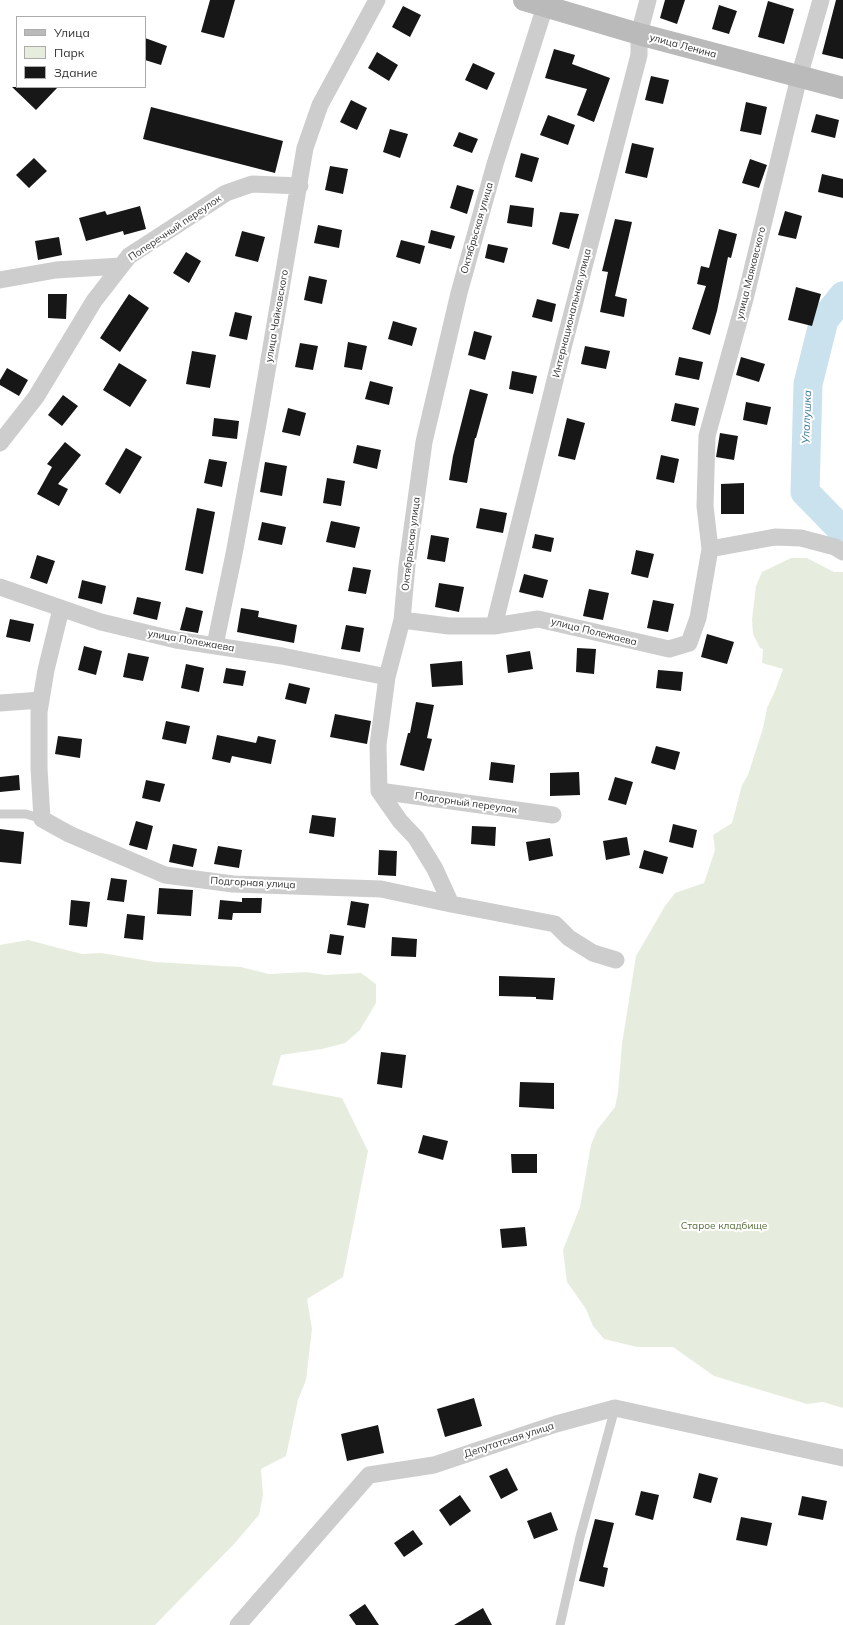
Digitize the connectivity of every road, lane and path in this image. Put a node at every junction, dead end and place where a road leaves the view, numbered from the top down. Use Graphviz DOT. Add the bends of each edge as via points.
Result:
graph roads {
  1 [pos="377,0"];
  2 [pos="524,0"];
  3 [pos="648,0"];
  4 [pos="821,0"];
  5 [pos="546,3"];
  6 [pos="639,34"];
  7 [pos="799,77"];
  8 [pos="843,88"];
  9 [pos="300,186"];
  10 [pos="121,266"];
  11 [pos="0,280"];
  12 [pos="0,443"];
  13 [pos="710,549"];
  14 [pos="843,552"];
  15 [pos="0,587"];
  16 [pos="61,609"];
  17 [pos="402,620"];
  18 [pos="494,626"];
  19 [pos="215,645"];
  20 [pos="387,676"];
  21 [pos="41,700"];
  22 [pos="0,703"];
  23 [pos="379,791"];
  24 [pos="0,814"];
  25 [pos="553,815"];
  26 [pos="42,819"];
  27 [pos="451,904"];
  28 [pos="616,960"];
  29 [pos="615,1408"];
  30 [pos="843,1458"];
  31 [pos="238,1625"];
  32 [pos="560,1625"];
  1 -- 9 [label="street, улица Чайковского" via="320,105 305,148"];
  2 -- 5 [label="street, улица Ленина"];
  3 -- 6 [label="street, Интернациональная улица"];
  4 -- 7 [label="street, улица Маяковского"];
  5 -- 6 [label="street, улица Ленина"];
  5 -- 17 [label="street, Октябрьская улица" via="495,164 457,300 424,442"];
  6 -- 7 [label="street, улица Ленина"];
  6 -- 18 [label="street, Интернациональная улица" via="639,55"];
  7 -- 8 [label="street, улица Ленина"];
  7 -- 13 [label="street, улица Маяковского" via="745,299 708,436 705,506"];
  9 -- 10 [label="street, Поперечный переулок" via="252,184 226,193 129,256"];
  9 -- 19 [label="street, улица Чайковского" via="234,554"];
  10 -- 11 [label="street" via="56,270"];
  10 -- 12 [label="street, Поперечный переулок" via="94,301 36,397"];
  13 -- 14 [label="street" via="782,537 801,538 835,547"];
  13 -- 18 [label="street, улица Полежаева" via="698,618 689,643 669,649 538,619"];
  15 -- 16 [label="street, улица Полежаева"];
  16 -- 19 [label="street, улица Полежаева" via="176,640"];
  16 -- 21 [label="street"];
  17 -- 18 [label="street, улица Полежаева" via="449,626"];
  17 -- 20 [label="street, Октябрьская улица"];
  19 -- 20 [label="street, улица Полежаева"];
  20 -- 23 [label="street, Октябрьская улица" via="378,745"];
  21 -- 22 [label="street"];
  21 -- 26 [label="street" via="39,768"];
  23 -- 25 [label="street, Подгорный переулок"];
  23 -- 27 [label="street" via="400,821 416,838 435,868"];
  24 -- 26 [label="lane, Подгорная улица" via="26,814"];
  26 -- 27 [label="street, Подгорная улица" via="69,834 165,875 233,884 381,889"];
  27 -- 28 [label="street" via="555,924 570,938 593,953"];
  29 -- 30 [label="street, Депутатская улица"];
  29 -- 31 [label="street, Депутатская улица" via="556,1424 434,1465 369,1475"];
  29 -- 32 [label="lane" via="580,1537"];
}
